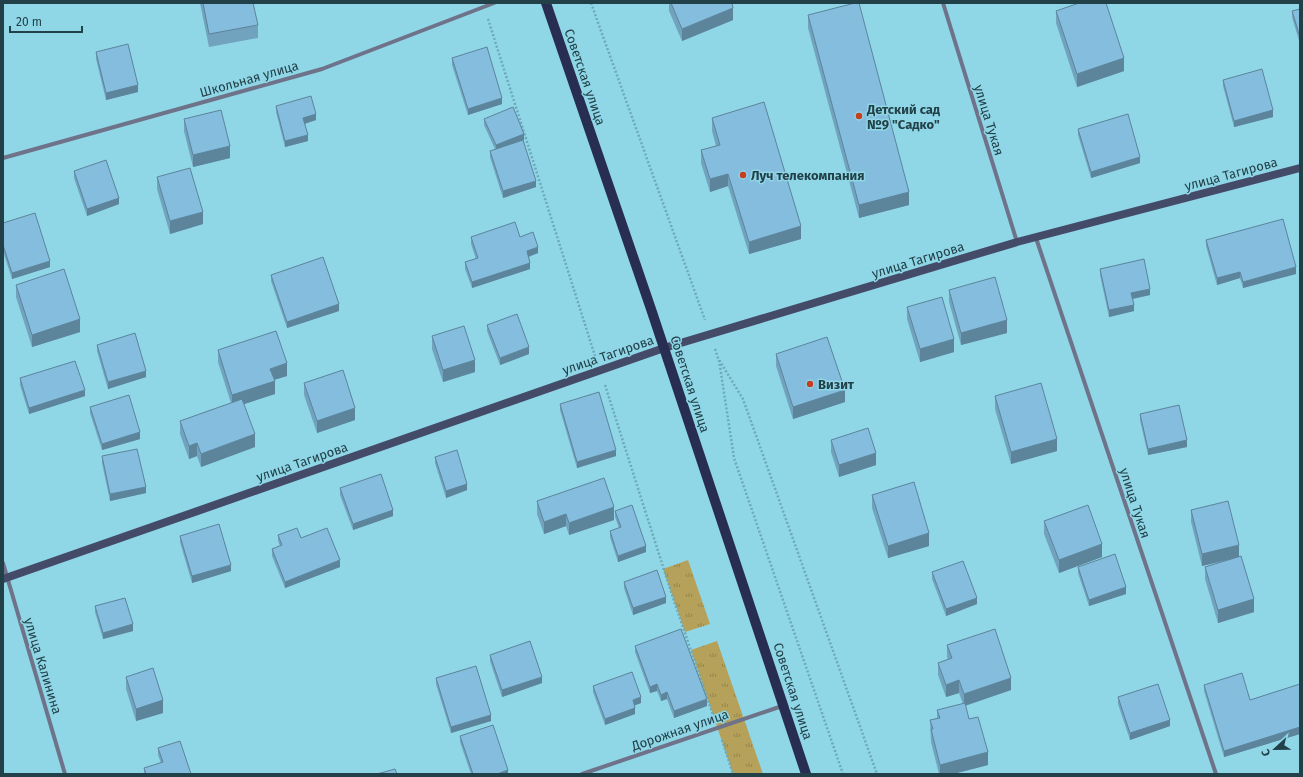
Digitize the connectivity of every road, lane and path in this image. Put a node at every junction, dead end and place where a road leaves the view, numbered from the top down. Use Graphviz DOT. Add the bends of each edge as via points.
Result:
graph roads {
  1 [pos="494,3"];
  2 [pos="546,3"];
  3 [pos="592,3"];
  4 [pos="943,3"];
  5 [pos="485,7"];
  6 [pos="3,158"];
  7 [pos="1300,168"];
  8 [pos="1036,238"];
  9 [pos="1017,242"];
  10 [pos="710,334"];
  11 [pos="664,348"];
  12 [pos="718,358"];
  13 [pos="600,370"];
  14 [pos="3,563"];
  15 [pos="5,578"];
  16 [pos="784,706"];
  17 [pos="718,728"];
  18 [pos="65,774"];
  19 [pos="582,774"];
  20 [pos="733,774"];
  21 [pos="806,774"];
  22 [pos="843,774"];
  23 [pos="877,774"];
  24 [pos="1216,774"];
  1 -- 5 [label="street, Школьная улица"];
  2 -- 11 [label="main road, Советская улица"];
  3 -- 10 [label="path"];
  4 -- 9 [label="street, улица Тукая"];
  5 -- 6 [label="street, Школьная улица" via="322,69"];
  5 -- 13 [label="path"];
  7 -- 8 [label="street, улица Тагирова"];
  8 -- 9 [label="street, улица Тагирова"];
  8 -- 24 [label="street, улица Тукая"];
  9 -- 10 [label="street, улица Тагирова"];
  10 -- 11 [label="street, улица Тагирова"];
  10 -- 12 [label="path"];
  11 -- 13 [label="street, улица Тагирова"];
  11 -- 16 [label="main road, Советская улица"];
  12 -- 22 [label="path" via="734,458"];
  12 -- 23 [label="path" via="743,400"];
  13 -- 15 [label="street, улица Тагирова"];
  13 -- 17 [label="path" via="674,601"];
  14 -- 15 [label="street, улица Калинина"];
  15 -- 18 [label="street, улица Калинина"];
  16 -- 17 [label="street, Дорожная улица"];
  16 -- 21 [label="main road, Советская улица"];
  17 -- 19 [label="street, Дорожная улица"];
  17 -- 20 [label="path"];
}
